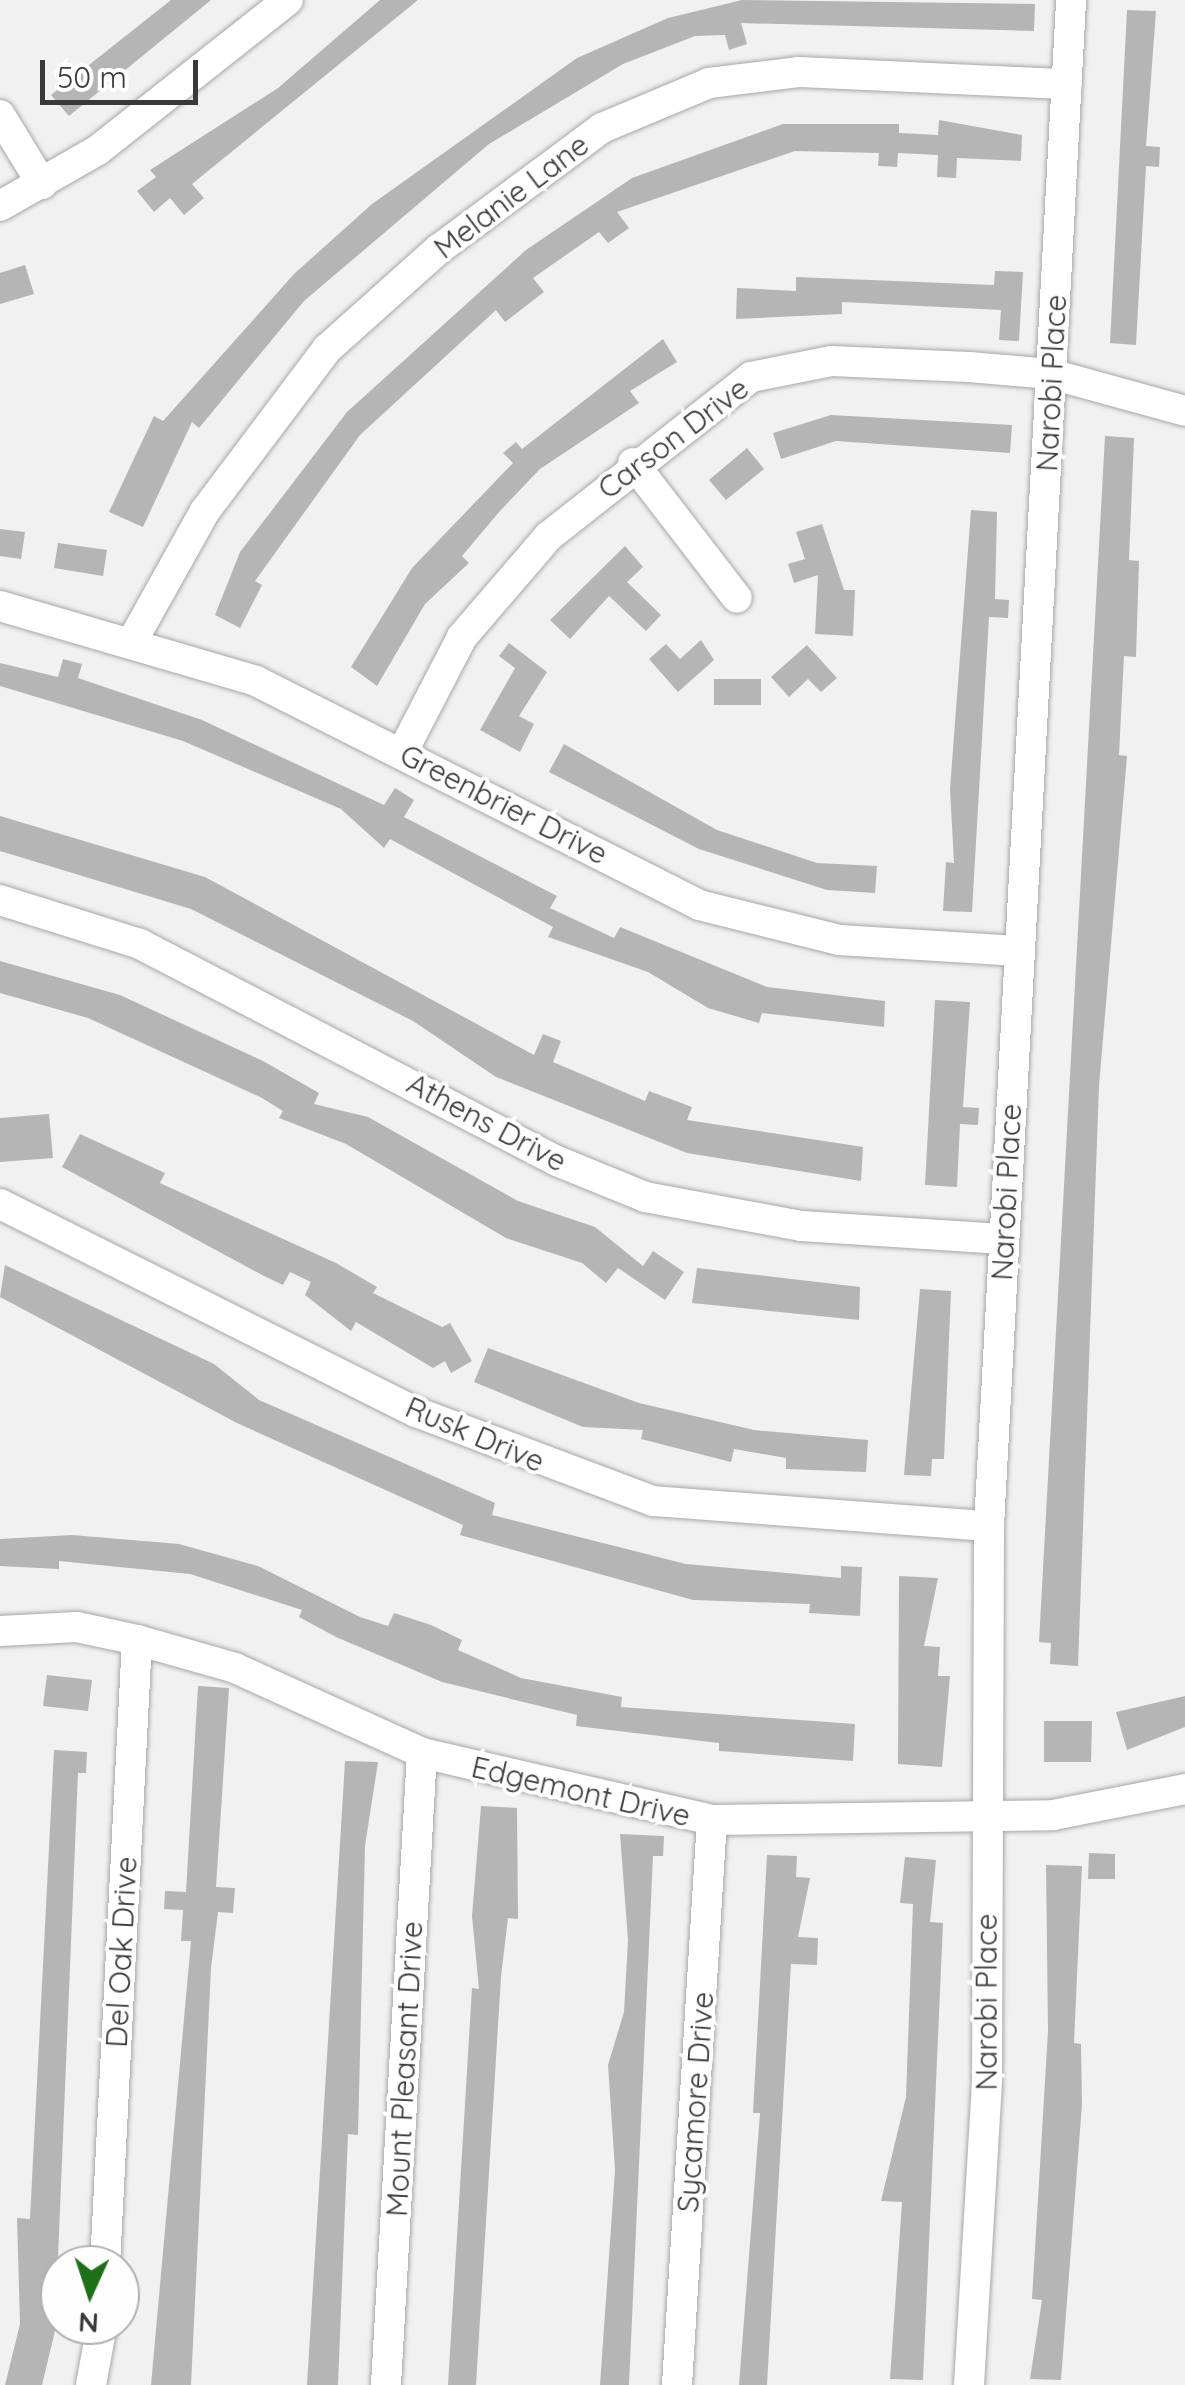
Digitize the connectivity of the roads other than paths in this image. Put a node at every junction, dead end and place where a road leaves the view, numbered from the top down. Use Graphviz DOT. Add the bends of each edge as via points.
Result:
graph roads {
  1 [pos="288,0"];
  2 [pos="1071,0"];
  3 [pos="1067,84"];
  4 [pos="0,115"];
  5 [pos="42,184"];
  6 [pos="0,206"];
  7 [pos="1051,374"];
  8 [pos="1185,412"];
  9 [pos="632,464"];
  10 [pos="736,598"];
  11 [pos="0,606"];
  12 [pos="134,638"];
  13 [pos="404,751"];
  14 [pos="0,900"];
  15 [pos="1019,951"];
  16 [pos="0,1204"];
  17 [pos="1003,1239"];
  18 [pos="989,1526"];
  19 [pos="0,1631"];
  20 [pos="138,1640"];
  21 [pos="422,1753"];
  22 [pos="1185,1789"];
  23 [pos="985,1816"];
  24 [pos="712,1820"];
  25 [pos="106,2245"];
  26 [pos="99,2345"];
  27 [pos="92,2385"];
  28 [pos="386,2385"];
  29 [pos="677,2385"];
  30 [pos="969,2385"];
  1 -- 5 [label="street"];
  2 -- 3 [label="street, Narobi Place"];
  3 -- 7 [label="street, Narobi Place"];
  3 -- 12 [label="street, Melanie Lane" via="798,72 709,83 602,128 439,249 327,349 205,511"];
  4 -- 5 [label="street"];
  5 -- 6 [label="street"];
  7 -- 8 [label="street, Carson Drive"];
  7 -- 9 [label="street, Carson Drive" via="831,361 771,369"];
  7 -- 15 [label="street, Narobi Place"];
  9 -- 10 [label="street"];
  9 -- 13 [label="street, Carson Drive" via="549,536 462,637"];
  11 -- 12 [label="street, Greenbrier Drive"];
  12 -- 13 [label="street, Greenbrier Drive" via="256,681"];
  13 -- 15 [label="street, Greenbrier Drive" via="700,906 839,940"];
  14 -- 17 [label="street, Athens Drive" via="140,944 557,1161 645,1197 801,1226"];
  15 -- 17 [label="street, Narobi Place"];
  16 -- 18 [label="street, Rusk Drive" via="432,1419 653,1501"];
  17 -- 18 [label="street, Narobi Place"];
  18 -- 23 [label="street, Narobi Place"];
  19 -- 20 [label="street, Edgemont Drive" via="77,1626"];
  20 -- 21 [label="street, Edgemont Drive" via="235,1668"];
  20 -- 25 [label="street, Del Oak Drive"];
  21 -- 24 [label="street, Edgemont Drive"];
  21 -- 28 [label="street, Mount Pleasant Drive"];
  22 -- 23 [label="street, Edgemont Drive" via="1134,1804"];
  23 -- 24 [label="street, Edgemont Drive"];
  23 -- 30 [label="street, Narobi Place" via="988,2080"];
  24 -- 29 [label="street, Sycamore Drive"];
  26 -- 27 [label="street"];
}
